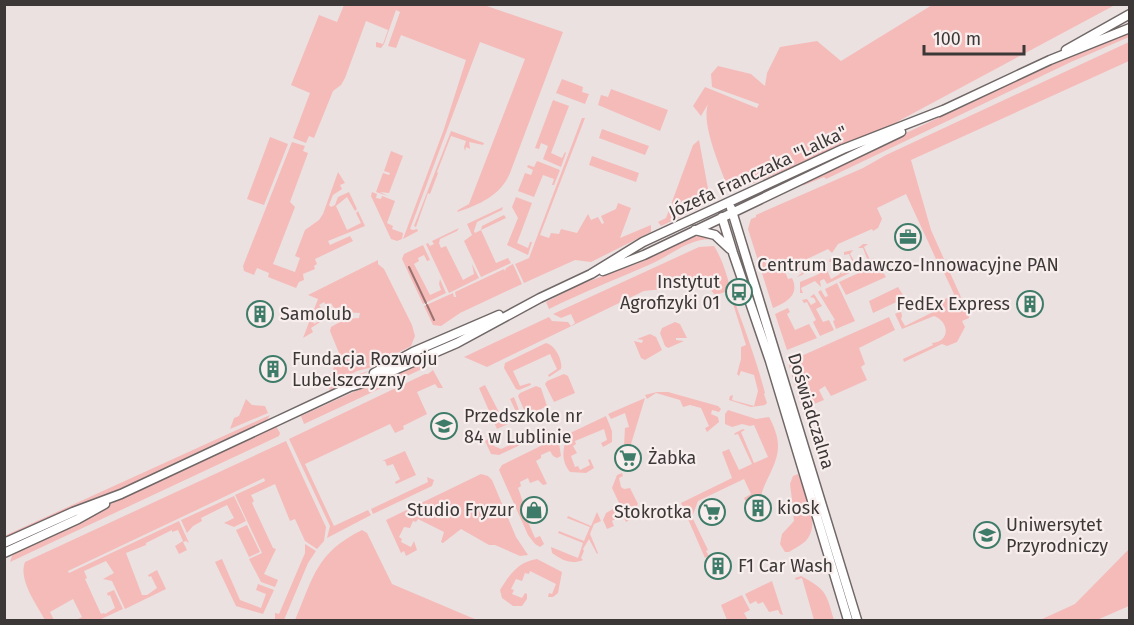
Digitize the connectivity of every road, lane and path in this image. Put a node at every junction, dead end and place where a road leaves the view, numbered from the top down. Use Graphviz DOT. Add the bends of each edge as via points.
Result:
graph roads {
  1 [pos="1130,15"];
  2 [pos="1130,28"];
  3 [pos="1050,60"];
  4 [pos="731,208"];
  5 [pos="722,217"];
  6 [pos="694,230"];
  7 [pos="733,253"];
  8 [pos="591,274"];
  9 [pos="540,298"];
  10 [pos="353,386"];
  11 [pos="121,495"];
  12 [pos="4,543"];
  13 [pos="4,553"];
  14 [pos="848,621"];
  15 [pos="858,621"];
  1 -- 3 [label="street, Józefa Franczaka \"Lalka\""];
  2 -- 3 [label="street, Józefa Franczaka \"Lalka\""];
  3 -- 4 [label="street, Józefa Franczaka \"Lalka\"" via="943,110 843,150"];
  4 -- 5 [label="street"];
  4 -- 8 [label="street, Józefa Franczaka \"Lalka\"" via="643,242"];
  4 -- 15 [label="street, Doświadczalna"];
  5 -- 6 [label="street, Józefa Franczaka \"Lalka\""];
  5 -- 7 [label="street, Doświadczalna"];
  6 -- 7 [label="street" via="719,237"];
  6 -- 8 [label="street, Józefa Franczaka \"Lalka\"" via="644,255"];
  7 -- 14 [label="street, Doświadczalna" via="770,361"];
  8 -- 9 [label="street, Józefa Franczaka \"Lalka\""];
  9 -- 10 [label="street, Józefa Franczaka \"Lalka\"" via="416,351"];
  9 -- 10 [label="street, Józefa Franczaka \"Lalka\"" via="457,344"];
  10 -- 11 [label="street, Józefa Franczaka \"Lalka\""];
  11 -- 12 [label="street, Józefa Franczaka \"Lalka\""];
  11 -- 13 [label="street, Józefa Franczaka \"Lalka\""];
}
